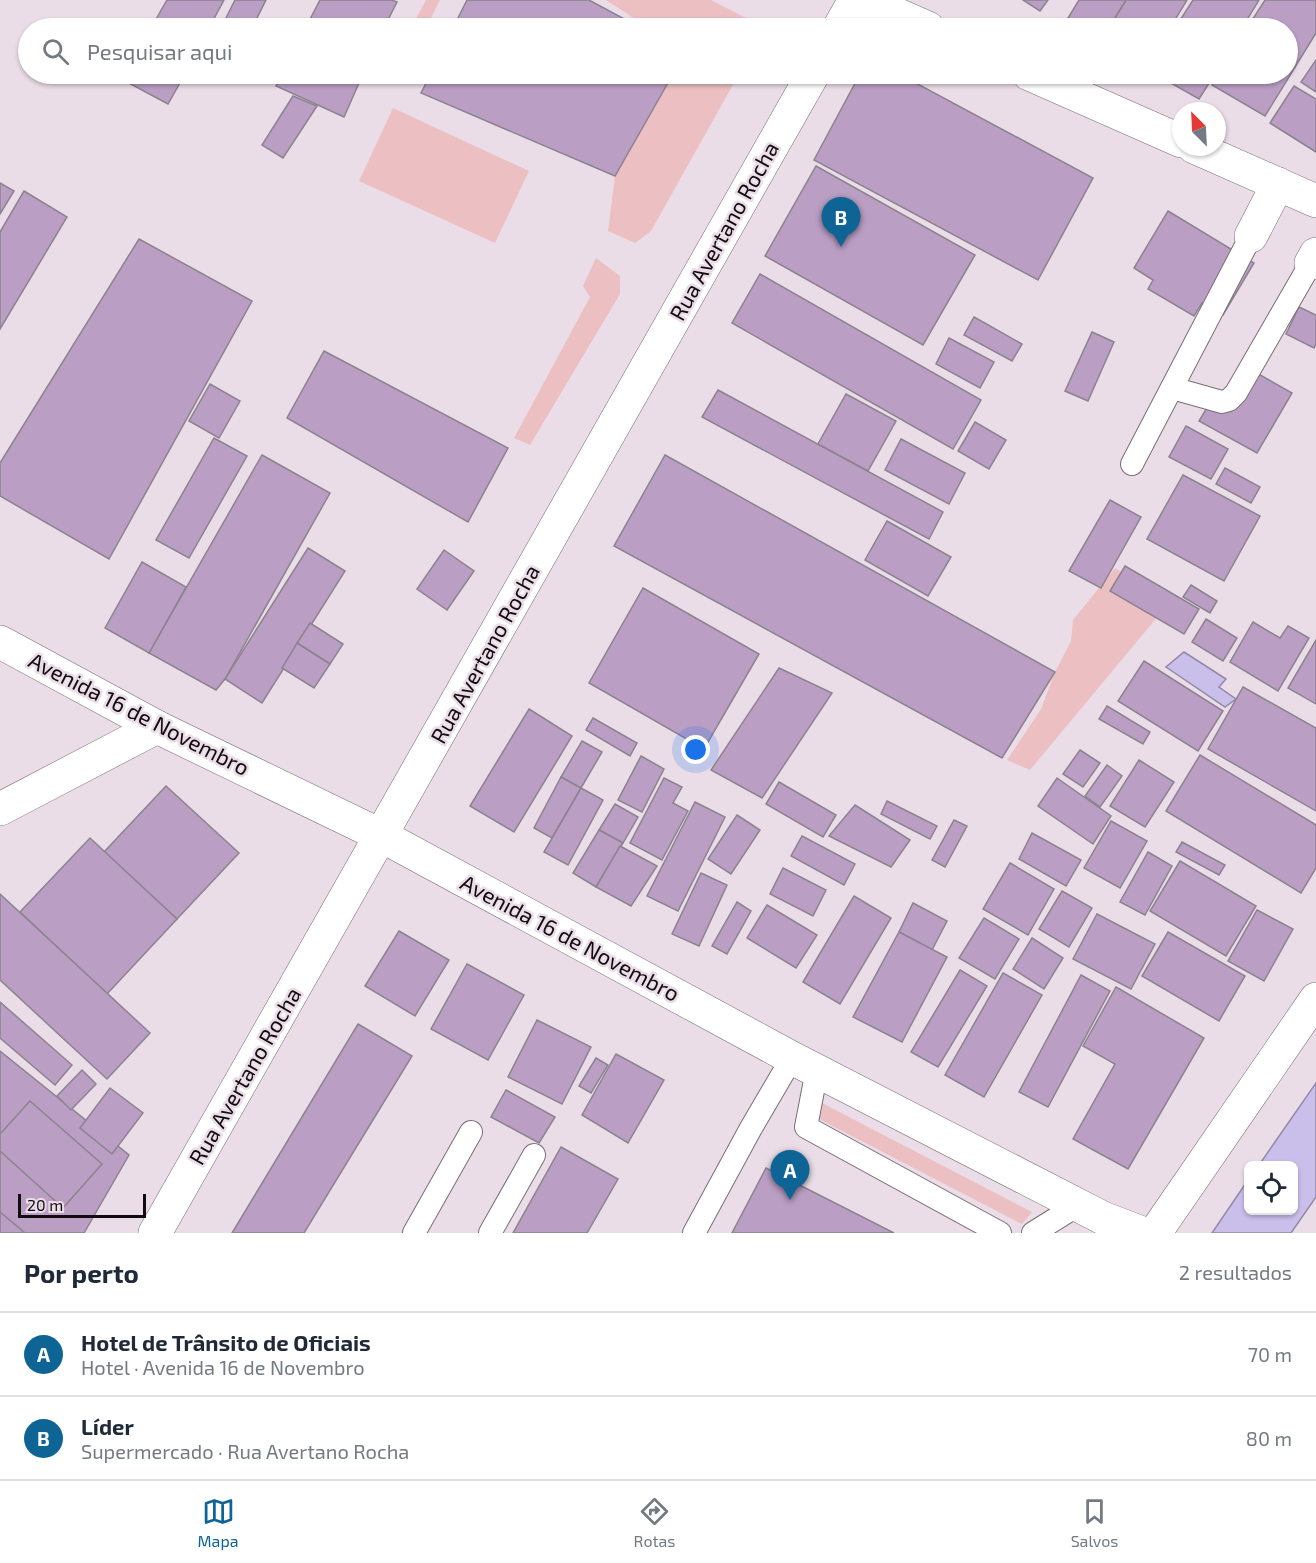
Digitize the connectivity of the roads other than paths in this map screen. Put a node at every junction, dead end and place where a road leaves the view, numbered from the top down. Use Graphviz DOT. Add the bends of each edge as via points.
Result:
graph roads {
  1 [pos="855,0"];
  2 [pos="864,0"];
  3 [pos="845,18"];
  4 [pos="905,18"];
  5 [pos="807,84"];
  6 [pos="1052,84"];
  7 [pos="1172,137"];
  8 [pos="1214,156"];
  9 [pos="1278,184"];
  10 [pos="1316,201"];
  11 [pos="1251,236"];
  12 [pos="1313,259"];
  13 [pos="1172,388"];
  14 [pos="1132,464"];
  15 [pos="0,642"];
  16 [pos="157,727"];
  17 [pos="0,809"];
  18 [pos="382,836"];
  19 [pos="1316,999"];
  20 [pos="804,1064"];
  21 [pos="471,1132"];
  22 [pos="534,1155"];
  23 [pos="1078,1205"];
  24 [pos="155,1233"];
  25 [pos="414,1233"];
  26 [pos="490,1233"];
  27 [pos="694,1233"];
  28 [pos="1000,1233"];
  29 [pos="1033,1233"];
  30 [pos="1142,1233"];
  31 [pos="1155,1233"];
  1 -- 3 [label="street"];
  2 -- 4 [label="street"];
  5 -- 18 [label="street, Rua Avertano Rocha"];
  6 -- 7 [label="street"];
  8 -- 9 [label="street"];
  9 -- 10 [label="street"];
  9 -- 11 [label="street"];
  11 -- 13 [label="lane"];
  12 -- 13 [label="lane" via="1229,400 1222,402"];
  13 -- 14 [label="lane"];
  15 -- 16 [label="street, Avenida 16 de Novembro"];
  16 -- 17 [label="street"];
  16 -- 18 [label="street, Avenida 16 de Novembro"];
  18 -- 20 [label="street, Avenida 16 de Novembro"];
  18 -- 24 [label="street, Rua Avertano Rocha"];
  19 -- 31 [label="street"];
  20 -- 23 [label="street, Avenida 16 de Novembro"];
  20 -- 27 [label="lane" via="751,1128"];
  20 -- 28 [label="lane" via="806,1127"];
  21 -- 25 [label="lane"];
  22 -- 26 [label="lane"];
  23 -- 29 [label="lane"];
  23 -- 30 [label="street, Avenida 16 de Novembro"];
}
